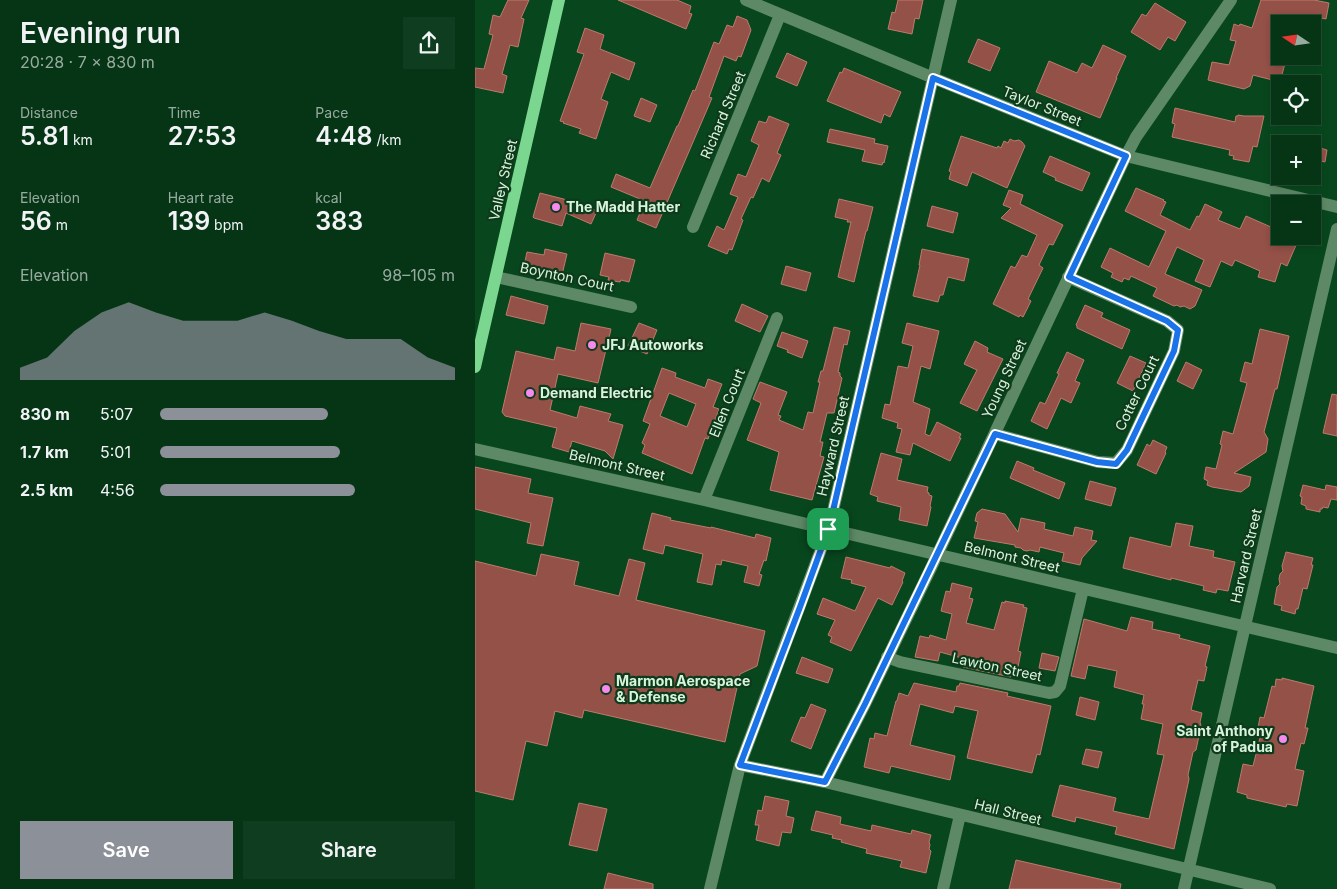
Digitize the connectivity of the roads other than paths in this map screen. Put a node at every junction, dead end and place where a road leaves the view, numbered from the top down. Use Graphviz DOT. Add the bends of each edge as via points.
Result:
graph roads {
  1 [pos="559,0"];
  2 [pos="746,0"];
  3 [pos="951,0"];
  4 [pos="1231,0"];
  5 [pos="780,15"];
  6 [pos="933,78"];
  7 [pos="1126,156"];
  8 [pos="1337,207"];
  9 [pos="693,227"];
  10 [pos="1337,229"];
  11 [pos="496,277"];
  12 [pos="1069,277"];
  13 [pos="631,307"];
  14 [pos="777,318"];
  15 [pos="475,367"];
  16 [pos="995,434"];
  17 [pos="475,449"];
  18 [pos="704,500"];
  19 [pos="828,529"];
  20 [pos="937,555"];
  21 [pos="1083,589"];
  22 [pos="1245,626"];
  23 [pos="1337,648"];
  24 [pos="887,657"];
  25 [pos="740,765"];
  26 [pos="825,782"];
  27 [pos="960,815"];
  28 [pos="1189,870"];
  29 [pos="710,889"];
  30 [pos="943,889"];
  31 [pos="1184,889"];
  32 [pos="1270,889"];
  1 -- 11 [label="main road, Valley Street"];
  2 -- 5 [label="street, Taylor Street"];
  3 -- 6 [label="street, Hayward Street"];
  4 -- 7 [label="street, Young Street"];
  5 -- 6 [label="street, Taylor Street"];
  5 -- 9 [label="street, Richard Street"];
  6 -- 7 [label="street, Taylor Street"];
  6 -- 19 [label="street, Hayward Street"];
  7 -- 8 [label="street, Taylor Street"];
  7 -- 12 [label="street, Young Street"];
  10 -- 22 [label="street, Harvard Street"];
  11 -- 13 [label="street, Boynton Court"];
  11 -- 15 [label="main road, Valley Street"];
  12 -- 16 [label="street, Young Street"];
  12 -- 16 [label="street, Cotter Court" via="1167,321 1178,330 1174,351 1127,450 1116,464 1097,462"];
  14 -- 18 [label="street, Ellen Court"];
  16 -- 20 [label="street, Young Street"];
  17 -- 18 [label="street, Belmont Street"];
  18 -- 19 [label="street, Belmont Street"];
  19 -- 20 [label="street, Belmont Street"];
  19 -- 25 [label="street, Hayward Street"];
  20 -- 21 [label="street, Belmont Street"];
  20 -- 24 [label="street, Young Street"];
  21 -- 22 [label="street, Belmont Street"];
  21 -- 24 [label="street, Lawton Street" via="1060,686 1055,692"];
  22 -- 23 [label="street, Belmont Street"];
  22 -- 28 [label="street, Harvard Street"];
  24 -- 26 [label="street, Young Street"];
  25 -- 26 [label="street, Hall Street"];
  25 -- 29 [label="street, Hayward Street"];
  26 -- 27 [label="street, Hall Street"];
  27 -- 28 [label="street, Hall Street"];
  27 -- 30 [label="street"];
  28 -- 31 [label="street, Harvard Street"];
  28 -- 32 [label="street, Hall Street"];
}
